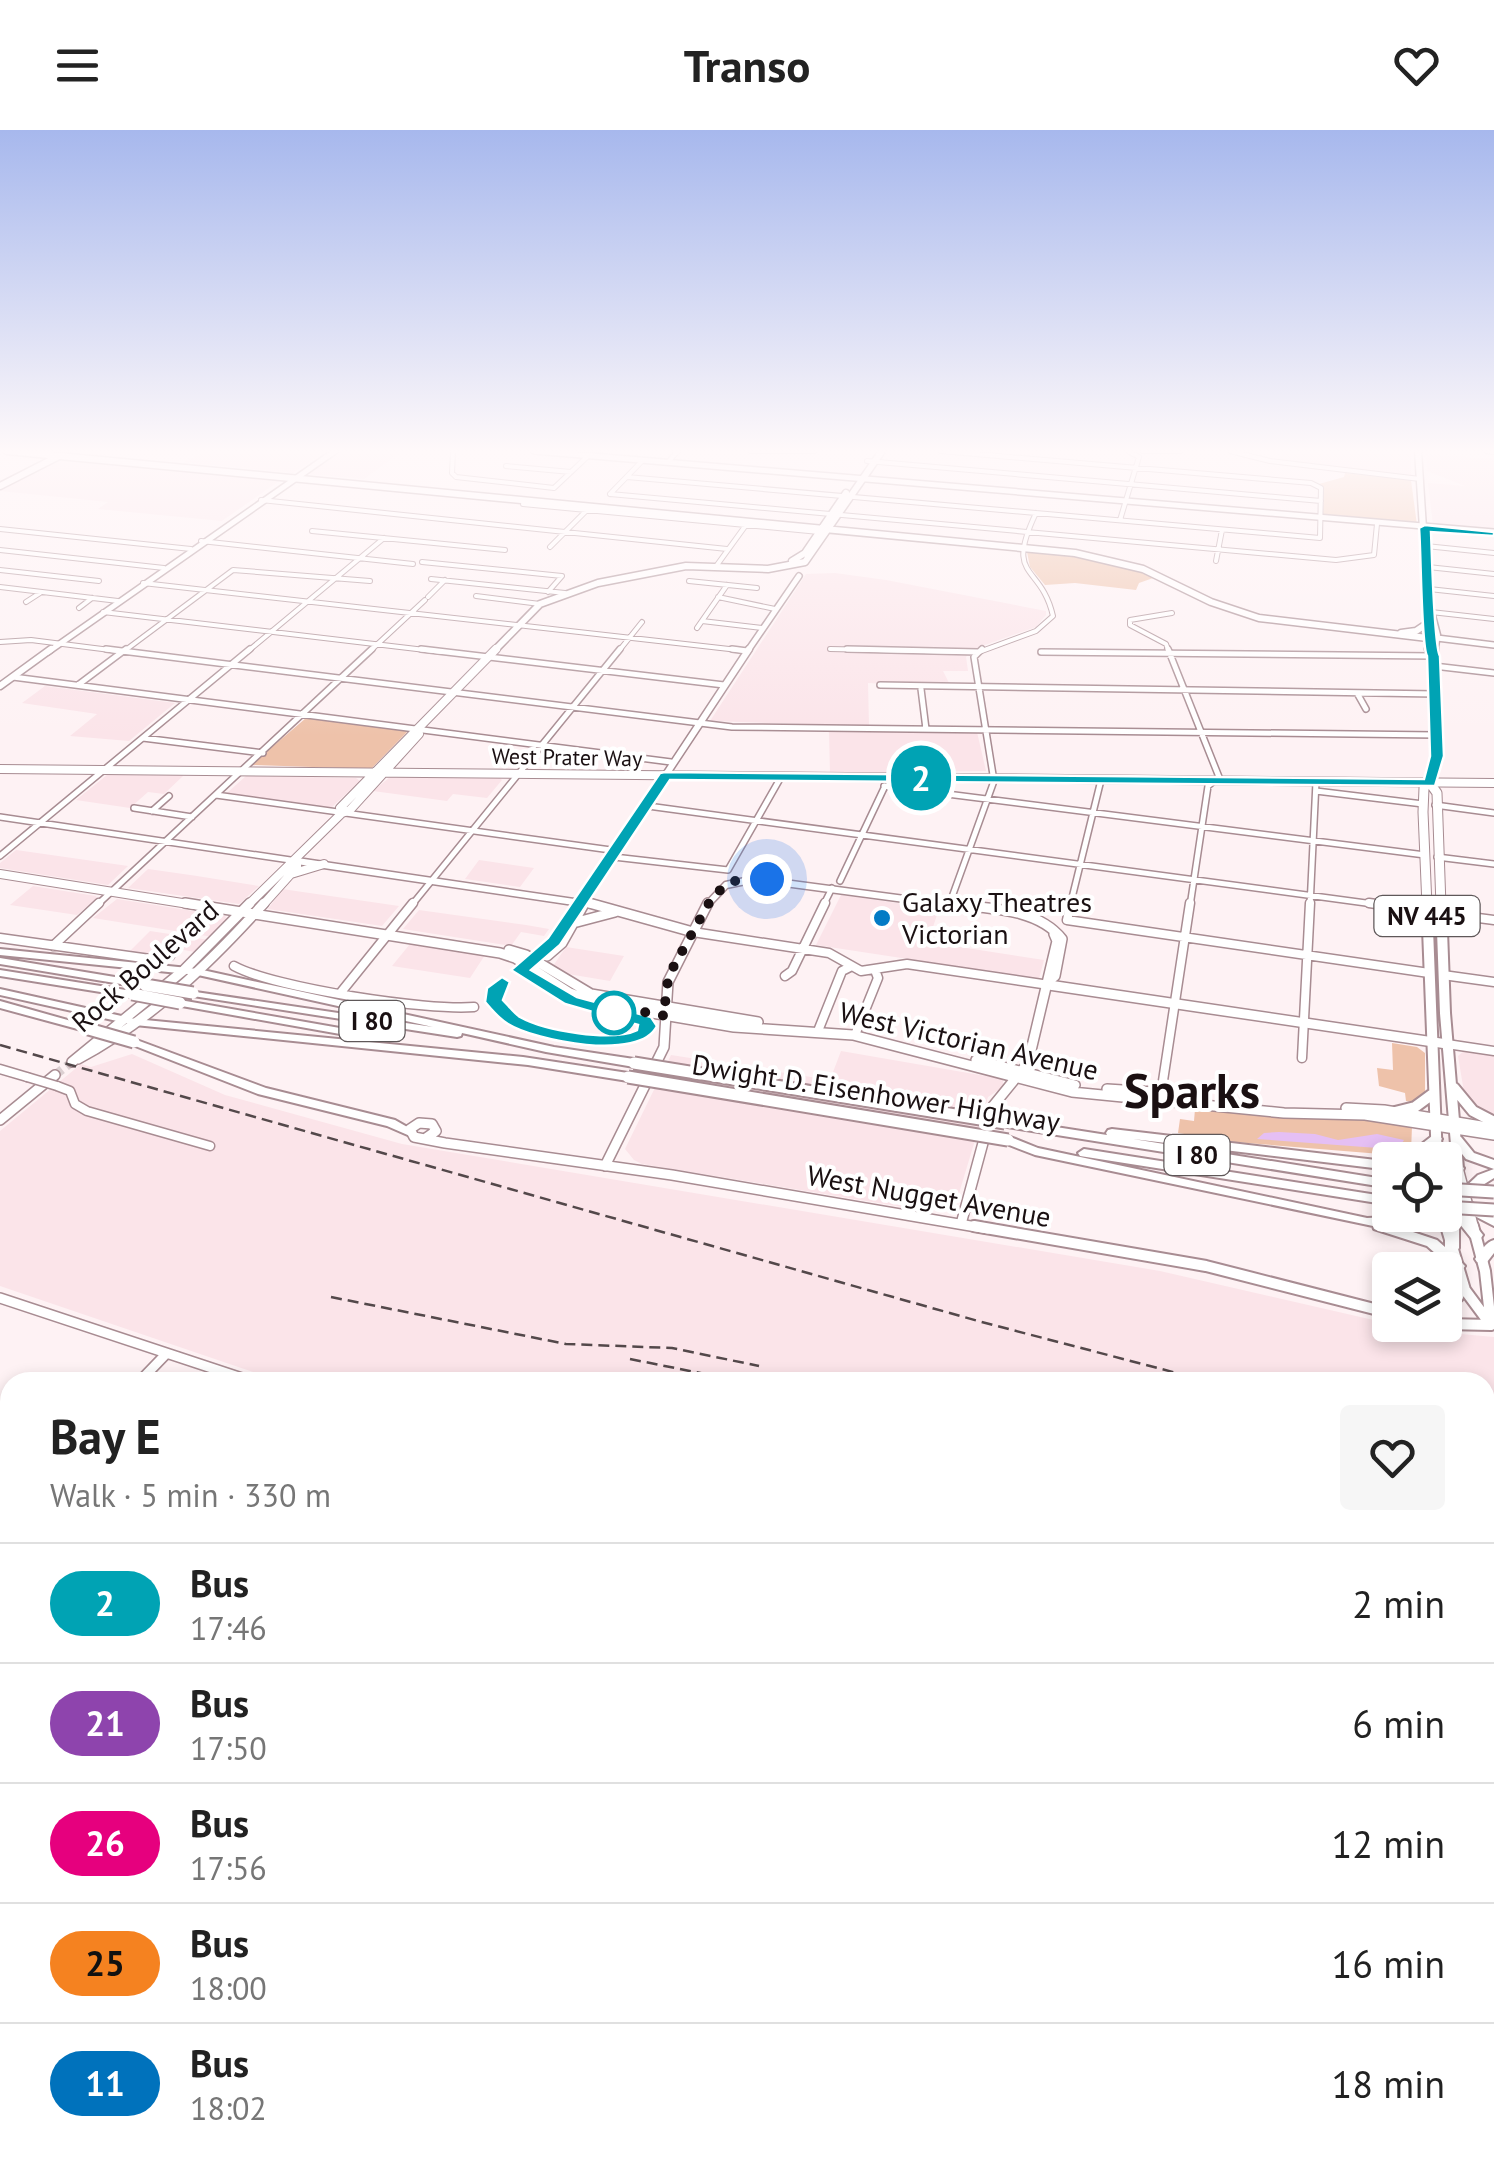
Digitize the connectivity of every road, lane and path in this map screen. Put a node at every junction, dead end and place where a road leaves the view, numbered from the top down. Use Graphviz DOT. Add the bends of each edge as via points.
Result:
graph roads {
  1 [pos="170,546"];
  2 [pos="194,546"];
  3 [pos="247,546"];
  4 [pos="375,546"];
  5 [pos="463,546"];
  6 [pos="705,546"];
  7 [pos="810,546"];
  8 [pos="817,546"];
  9 [pos="1022,546"];
  10 [pos="1185,546"];
  11 [pos="1219,546"];
  12 [pos="1377,546"];
  13 [pos="1426,546"];
  14 [pos="191,548"];
  15 [pos="727,548"];
  16 [pos="1218,549"];
  17 [pos="0,550"];
  18 [pos="505,550"];
  19 [pos="1494,552"];
  20 [pos="360,558"];
  21 [pos="811,558"];
  22 [pos="1216,560"];
  23 [pos="422,562"];
  24 [pos="413,564"];
  25 [pos="446,564"];
  26 [pos="717,564"];
  27 [pos="785,566"];
  28 [pos="1428,567"];
  29 [pos="164,568"];
  30 [pos="0,573"];
  31 [pos="1494,574"];
  32 [pos="44,575"];
  33 [pos="798,576"];
  34 [pos="336,578"];
  35 [pos="80,579"];
  36 [pos="445,580"];
  37 [pos="99,581"];
  38 [pos="370,582"];
  39 [pos="689,582"];
  40 [pos="143,583"];
  41 [pos="727,585"];
  42 [pos="0,586"];
  43 [pos="757,588"];
  44 [pos="1429,589"];
  45 [pos="23,590"];
  46 [pos="207,590"];
  47 [pos="548,592"];
  48 [pos="40,593"];
  49 [pos="565,593"];
  50 [pos="476,596"];
  51 [pos="1494,596"];
  52 [pos="718,597"];
  53 [pos="60,598"];
  54 [pos="92,598"];
  55 [pos="118,601"];
  56 [pos="26,602"];
  57 [pos="308,602"];
  58 [pos="751,603"];
  59 [pos="540,604"];
  60 [pos="79,608"];
  61 [pos="775,609"];
  62 [pos="102,612"];
  63 [pos="1431,612"];
  64 [pos="411,613"];
  65 [pos="1172,613"];
  66 [pos="1494,619"];
  67 [pos="166,620"];
  68 [pos="702,621"];
  69 [pos="642,622"];
  70 [pos="1428,623"];
  71 [pos="737,624"];
  72 [pos="518,625"];
  73 [pos="697,628"];
  74 [pos="762,628"];
  75 [pos="272,632"];
  76 [pos="1401,633"];
  77 [pos="628,638"];
  78 [pos="1431,638"];
  79 [pos="0,642"];
  80 [pos="59,644"];
  81 [pos="378,644"];
  82 [pos="1494,645"];
  83 [pos="747,650"];
  84 [pos="830,650"];
  85 [pos="124,651"];
  86 [pos="978,652"];
  87 [pos="1040,652"];
  88 [pos="1172,653"];
  89 [pos="487,657"];
  90 [pos="1433,662"];
  91 [pos="233,664"];
  92 [pos="602,670"];
  93 [pos="1494,673"];
  94 [pos="13,677"];
  95 [pos="343,678"];
  96 [pos="724,685"];
  97 [pos="880,685"];
  98 [pos="0,686"];
  99 [pos="78,686"];
  100 [pos="920,689"];
  101 [pos="979,689"];
  102 [pos="1186,691"];
  103 [pos="455,692"];
  104 [pos="1356,693"];
  105 [pos="1435,694"];
  106 [pos="189,700"];
  107 [pos="574,706"];
  108 [pos="1366,709"];
  109 [pos="304,714"];
  110 [pos="699,722"];
  111 [pos="420,729"];
  112 [pos="926,730"];
  113 [pos="986,730"];
  114 [pos="1202,732"];
  115 [pos="1436,734"];
  116 [pos="142,738"];
  117 [pos="543,744"];
  118 [pos="262,753"];
  119 [pos="671,762"];
  120 [pos="0,769"];
  121 [pos="104,770"];
  122 [pos="242,772"];
  123 [pos="374,772"];
  124 [pos="385,773"];
  125 [pos="517,774"];
  126 [pos="665,776"];
  127 [pos="781,777"];
  128 [pos="994,779"];
  129 [pos="1101,780"];
  130 [pos="1214,781"];
  131 [pos="886,782"];
  132 [pos="1430,783"];
  133 [pos="1494,784"];
  134 [pos="1316,786"];
  135 [pos="168,796"];
  136 [pos="216,796"];
  137 [pos="988,799"];
  138 [pos="1423,804"];
  139 [pos="648,806"];
  140 [pos="1435,806"];
  141 [pos="134,808"];
  142 [pos="152,811"];
  143 [pos="1094,812"];
  144 [pos="342,813"];
  145 [pos="1494,813"];
  146 [pos="192,817"];
  147 [pos="0,818"];
  148 [pos="756,820"];
  149 [pos="40,823"];
  150 [pos="1202,826"];
  151 [pos="471,831"];
  152 [pos="862,834"];
  153 [pos="1314,841"];
  154 [pos="166,842"];
  155 [pos="969,849"];
  156 [pos="616,854"];
  157 [pos="1424,855"];
  158 [pos="0,856"];
  159 [pos="1437,857"];
  160 [pos="296,860"];
  161 [pos="324,864"];
  162 [pos="1080,864"];
  163 [pos="1494,864"];
  164 [pos="0,874"];
  165 [pos="290,874"];
  166 [pos="1194,879"];
  167 [pos="432,880"];
  168 [pos="836,884"];
  169 [pos="112,892"];
  170 [pos="1310,895"];
  171 [pos="952,896"];
  172 [pos="584,902"];
  173 [pos="1427,911"];
  174 [pos="248,912"];
  175 [pos="624,912"];
  176 [pos="1440,913"];
  177 [pos="1494,920"];
  178 [pos="575,923"];
  179 [pos="693,932"];
  180 [pos="390,934"];
  181 [pos="0,938"];
  182 [pos="1184,938"];
  183 [pos="53,946"];
  184 [pos="803,948"];
  185 [pos="0,952"];
  186 [pos="1307,955"];
  187 [pos="170,956"];
  188 [pos="0,962"];
  189 [pos="532,962"];
  190 [pos="234,966"];
  191 [pos="850,966"];
  192 [pos="184,970"];
  193 [pos="875,970"];
  194 [pos="198,972"];
  195 [pos="0,973"];
  196 [pos="1430,973"];
  197 [pos="1443,974"];
  198 [pos="785,976"];
  199 [pos="1494,982"];
  200 [pos="1049,983"];
  201 [pos="342,991"];
  202 [pos="0,992"];
  203 [pos="0,1004"];
  204 [pos="1176,1004"];
  205 [pos="474,1006"];
  206 [pos="666,1012"];
  207 [pos="120,1020"];
  208 [pos="134,1022"];
  209 [pos="1304,1023"];
  210 [pos="818,1028"];
  211 [pos="856,1032"];
  212 [pos="1440,1043"];
  213 [pos="550,1049"];
  214 [pos="1494,1051"];
  215 [pos="1302,1058"];
  216 [pos="528,1062"];
  217 [pos="0,1069"];
  218 [pos="652,1074"];
  219 [pos="1020,1075"];
  220 [pos="56,1080"];
  221 [pos="1451,1084"];
  222 [pos="1434,1093"];
  223 [pos="1161,1095"];
  224 [pos="1395,1112"];
  225 [pos="0,1120"];
  226 [pos="1005,1124"];
  227 [pos="436,1128"];
  228 [pos="1436,1128"];
  229 [pos="1494,1129"];
  230 [pos="1456,1130"];
  231 [pos="410,1132"];
  232 [pos="426,1138"];
  233 [pos="1008,1140"];
  234 [pos="1436,1142"];
  235 [pos="1457,1142"];
  236 [pos="456,1143"];
  237 [pos="210,1146"];
  238 [pos="1336,1157"];
  239 [pos="1372,1163"];
  240 [pos="1494,1165"];
  241 [pos="606,1166"];
  242 [pos="1494,1173"];
  243 [pos="1372,1181"];
  244 [pos="1462,1191"];
  245 [pos="1494,1192"];
  246 [pos="1462,1197"];
  247 [pos="1372,1198"];
  248 [pos="1462,1202"];
  249 [pos="1462,1205"];
  250 [pos="1494,1210"];
  251 [pos="1462,1215"];
  252 [pos="1367,1222"];
  253 [pos="1372,1222"];
  254 [pos="1494,1222"];
  255 [pos="961,1224"];
  256 [pos="1450,1232"];
  257 [pos="1476,1235"];
  258 [pos="1494,1244"];
  259 [pos="1452,1248"];
  260 [pos="1442,1252"];
  261 [pos="1453,1252"];
  262 [pos="1482,1260"];
  263 [pos="1462,1282"];
  264 [pos="1491,1294"];
  265 [pos="2,1301"];
  266 [pos="1372,1306"];
  267 [pos="1462,1324"];
  268 [pos="1493,1325"];
  269 [pos="166,1354"];
  270 [pos="149,1372"];
  271 [pos="223,1372"];
  1 -- 14 [label="street"];
  2 -- 14 [label="street"];
  3 -- 20 [label="street"];
  4 -- 20 [label="street"];
  5 -- 18 [label="street"];
  6 -- 15 [label="street"];
  7 -- 27 [label="main road"];
  8 -- 21 [label="main road"];
  9 -- 76 [label="main road" via="1138,563 1260,614"];
  9 -- 78 [label="main road" via="1133,566 1268,620"];
  9 -- 86 [label="street" via="1024,564 1052,616 1042,629"];
  10 -- 16 [label="street"];
  11 -- 16 [label="street"];
  12 -- 16 [label="street" via="1366,558 1336,560"];
  13 -- 19 [label="street"];
  13 -- 28 [label="main road, NV 445"];
  14 -- 29 [label="street"];
  15 -- 26 [label="street"];
  16 -- 22 [label="street"];
  17 -- 29 [label="street"];
  20 -- 24 [label="street"];
  20 -- 34 [label="street"];
  21 -- 27 [label="main road, Rock Boulevard"];
  21 -- 33 [label="main road"];
  23 -- 25 [label="street"];
  25 -- 36 [label="street" via="430,578"];
  25 -- 47 [label="street" via="562,576"];
  26 -- 27 [label="main road, Rock Boulevard"];
  26 -- 49 [label="main road, Rock Boulevard" via="679,564"];
  27 -- 33 [label="street"];
  28 -- 31 [label="street"];
  28 -- 44 [label="main road, NV 445"];
  29 -- 40 [label="street"];
  30 -- 32 [label="street"];
  32 -- 35 [label="street"];
  32 -- 45 [label="street"];
  33 -- 61 [label="street"];
  34 -- 38 [label="street"];
  34 -- 46 [label="street" via="239,568"];
  34 -- 57 [label="street"];
  35 -- 37 [label="street"];
  35 -- 53 [label="street"];
  36 -- 47 [label="street"];
  36 -- 64 [label="street"];
  39 -- 41 [label="street"];
  40 -- 46 [label="street"];
  40 -- 55 [label="street"];
  41 -- 43 [label="street"];
  41 -- 52 [label="street"];
  42 -- 45 [label="street"];
  44 -- 51 [label="street"];
  44 -- 63 [label="main road, NV 445"];
  45 -- 48 [label="street"];
  46 -- 57 [label="street"];
  46 -- 67 [label="street"];
  47 -- 49 [label="street"];
  48 -- 53 [label="street"];
  48 -- 56 [label="street"];
  49 -- 59 [label="main road, Rock Boulevard"];
  50 -- 59 [label="street"];
  52 -- 58 [label="street"];
  52 -- 68 [label="street"];
  53 -- 54 [label="street"];
  54 -- 55 [label="street"];
  54 -- 60 [label="street"];
  55 -- 62 [label="street"];
  57 -- 64 [label="street"];
  57 -- 75 [label="street"];
  58 -- 61 [label="street"];
  58 -- 71 [label="street"];
  59 -- 72 [label="main road, Rock Boulevard"];
  61 -- 74 [label="street"];
  62 -- 67 [label="street"];
  62 -- 80 [label="street"];
  63 -- 66 [label="street"];
  63 -- 70 [label="main road, NV 445"];
  63 -- 78 [label="main road, NV 445"];
  64 -- 72 [label="street"];
  64 -- 81 [label="street"];
  65 -- 88 [label="street" via="1144,614 1129,623"];
  67 -- 75 [label="street"];
  67 -- 85 [label="street"];
  68 -- 71 [label="street"];
  68 -- 73 [label="street"];
  69 -- 77 [label="street"];
  70 -- 76 [label="main road"];
  70 -- 78 [label="main road, NV 445"];
  71 -- 74 [label="street"];
  72 -- 77 [label="street"];
  72 -- 89 [label="main road, Rock Boulevard"];
  74 -- 83 [label="street"];
  75 -- 81 [label="street"];
  75 -- 91 [label="street"];
  76 -- 78 [label="main road"];
  77 -- 83 [label="street"];
  77 -- 92 [label="street"];
  78 -- 82 [label="street"];
  78 -- 90 [label="main road, NV 445"];
  79 -- 80 [label="street"];
  80 -- 85 [label="street"];
  80 -- 94 [label="street"];
  81 -- 89 [label="street"];
  81 -- 95 [label="street"];
  83 -- 96 [label="street"];
  84 -- 86 [label="street"];
  85 -- 91 [label="street"];
  85 -- 99 [label="street"];
  86 -- 101 [label="street" via="973,663"];
  87 -- 88 [label="street"];
  88 -- 90 [label="street"];
  88 -- 102 [label="street"];
  89 -- 92 [label="street"];
  89 -- 103 [label="main road, Rock Boulevard"];
  90 -- 93 [label="street"];
  90 -- 105 [label="main road, NV 445"];
  91 -- 95 [label="street"];
  91 -- 106 [label="street"];
  92 -- 96 [label="street"];
  92 -- 107 [label="street"];
  94 -- 98 [label="street"];
  94 -- 99 [label="street"];
  95 -- 103 [label="street"];
  95 -- 109 [label="street"];
  96 -- 110 [label="street"];
  97 -- 100 [label="street"];
  99 -- 106 [label="street"];
  100 -- 101 [label="street"];
  100 -- 112 [label="street"];
  101 -- 102 [label="street"];
  101 -- 113 [label="street"];
  102 -- 104 [label="street"];
  102 -- 114 [label="street"];
  103 -- 107 [label="street"];
  103 -- 111 [label="main road, Rock Boulevard"];
  104 -- 105 [label="street"];
  104 -- 108 [label="street"];
  105 -- 115 [label="main road, NV 445"];
  106 -- 109 [label="street"];
  106 -- 116 [label="street"];
  107 -- 110 [label="street"];
  107 -- 117 [label="street"];
  109 -- 111 [label="street"];
  109 -- 118 [label="street"];
  110 -- 112 [label="street"];
  110 -- 119 [label="street"];
  111 -- 117 [label="street"];
  111 -- 123 [label="main road, Rock Boulevard"];
  111 -- 124 [label="main road, Rock Boulevard"];
  112 -- 113 [label="street"];
  113 -- 114 [label="street"];
  113 -- 128 [label="street"];
  114 -- 115 [label="street"];
  114 -- 130 [label="street" via="1220,777"];
  115 -- 132 [label="main road, NV 445"];
  116 -- 118 [label="street"];
  116 -- 121 [label="street"];
  117 -- 119 [label="street"];
  117 -- 125 [label="street"];
  118 -- 122 [label="street"];
  119 -- 126 [label="street"];
  120 -- 121 [label="main road, West Prater Way"];
  121 -- 122 [label="main road, West Prater Way"];
  121 -- 149 [label="street"];
  122 -- 123 [label="main road, West Prater Way"];
  122 -- 136 [label="street"];
  123 -- 124 [label="main road, West Prater Way"];
  123 -- 144 [label="main road, Rock Boulevard"];
  124 -- 125 [label="main road, West Prater Way"];
  124 -- 144 [label="main road, Rock Boulevard"];
  125 -- 126 [label="main road, West Prater Way"];
  125 -- 151 [label="street"];
  126 -- 127 [label="main road, West Prater Way"];
  126 -- 139 [label="street"];
  127 -- 131 [label="main road, West Prater Way"];
  127 -- 148 [label="street"];
  128 -- 129 [label="main road, West Prater Way"];
  128 -- 131 [label="main road, West Prater Way"];
  128 -- 137 [label="street"];
  129 -- 130 [label="main road, West Prater Way"];
  129 -- 143 [label="street"];
  130 -- 134 [label="main road, West Prater Way"];
  130 -- 150 [label="street"];
  131 -- 137 [label="street"];
  131 -- 152 [label="street"];
  132 -- 133 [label="main road, West Prater Way"];
  132 -- 134 [label="main road, West Prater Way"];
  132 -- 138 [label="main road, NV 445"];
  132 -- 140 [label="main road, NV 445"];
  134 -- 138 [label="street"];
  134 -- 153 [label="street"];
  135 -- 142 [label="street"];
  136 -- 144 [label="street"];
  136 -- 146 [label="street"];
  137 -- 143 [label="street"];
  137 -- 155 [label="street"];
  138 -- 157 [label="main road, NV 445"];
  139 -- 148 [label="street"];
  139 -- 156 [label="street"];
  140 -- 145 [label="street"];
  140 -- 159 [label="main road, NV 445"];
  141 -- 142 [label="street"];
  142 -- 146 [label="street"];
  143 -- 150 [label="street"];
  143 -- 162 [label="street"];
  144 -- 151 [label="street"];
  144 -- 160 [label="main road, Rock Boulevard"];
  146 -- 154 [label="street"];
  147 -- 149 [label="street"];
  148 -- 152 [label="street"];
  148 -- 156 [label="street" via="726,871"];
  149 -- 154 [label="street"];
  149 -- 158 [label="street"];
  150 -- 153 [label="street"];
  150 -- 166 [label="street"];
  151 -- 156 [label="street"];
  151 -- 167 [label="street"];
  152 -- 155 [label="street"];
  152 -- 168 [label="street"];
  153 -- 157 [label="street"];
  153 -- 170 [label="street"];
  154 -- 160 [label="street"];
  154 -- 169 [label="street"];
  155 -- 162 [label="street"];
  155 -- 171 [label="street"];
  156 -- 172 [label="street"];
  157 -- 173 [label="main road, NV 445"];
  159 -- 163 [label="street"];
  159 -- 176 [label="main road, NV 445"];
  160 -- 161 [label="street"];
  160 -- 165 [label="main road, Rock Boulevard"];
  160 -- 174 [label="main road, Rock Boulevard"];
  161 -- 165 [label="main road"];
  161 -- 167 [label="street"];
  162 -- 166 [label="street"];
  162 -- 182 [label="street" via="1068,920"];
  164 -- 169 [label="main road, West Victorian Avenue"];
  165 -- 174 [label="main road, Rock Boulevard"];
  166 -- 170 [label="street"];
  166 -- 182 [label="street"];
  167 -- 172 [label="street"];
  167 -- 180 [label="street"];
  168 -- 179 [label="street" via="735,881 714,894"];
  168 -- 184 [label="street"];
  168 -- 200 [label="street" via="1038,918 1058,932 1062,945"];
  169 -- 174 [label="main road, West Victorian Avenue"];
  169 -- 183 [label="street"];
  170 -- 173 [label="street"];
  170 -- 186 [label="street"];
  172 -- 175 [label="street"];
  172 -- 178 [label="street"];
  172 -- 189 [label="street"];
  173 -- 196 [label="main road, NV 445"];
  174 -- 180 [label="main road, West Victorian Avenue"];
  174 -- 192 [label="main road, Rock Boulevard"];
  174 -- 194 [label="main road, Rock Boulevard"];
  175 -- 178 [label="street"];
  175 -- 179 [label="street"];
  176 -- 177 [label="street"];
  176 -- 197 [label="main road, NV 445"];
  178 -- 189 [label="street" via="560,946"];
  179 -- 184 [label="street"];
  179 -- 206 [label="street" via="668,980"];
  180 -- 189 [label="main road, West Victorian Avenue"];
  180 -- 201 [label="street"];
  181 -- 183 [label="street"];
  182 -- 186 [label="street"];
  182 -- 204 [label="street"];
  183 -- 187 [label="street"];
  184 -- 191 [label="street" via="833,954"];
  184 -- 198 [label="street"];
  185 -- 192 [label="highway"];
  186 -- 196 [label="street"];
  186 -- 209 [label="street"];
  188 -- 213 [label="highway, Dwight D. Eisenhower Highway / I 80, bridge"];
  189 -- 206 [label="main road, West Victorian Avenue" via="583,999"];
  190 -- 201 [label="street" via="244,974"];
  191 -- 193 [label="street"];
  191 -- 210 [label="street"];
  192 -- 194 [label="highway"];
  192 -- 207 [label="main road, Rock Boulevard"];
  193 -- 200 [label="street" via="907,964"];
  193 -- 211 [label="street" via="878,979"];
  194 -- 208 [label="main road, Rock Boulevard"];
  194 -- 213 [label="highway"];
  195 -- 216 [label="highway, Dwight D. Eisenhower Highway / I 80, bridge"];
  196 -- 212 [label="main road, NV 445"];
  197 -- 199 [label="street"];
  197 -- 212 [label="main road, NV 445"];
  200 -- 204 [label="street"];
  200 -- 219 [label="street"];
  201 -- 205 [label="street" via="452,1009"];
  202 -- 207 [label="highway"];
  203 -- 231 [label="highway, bridge"];
  204 -- 209 [label="street"];
  204 -- 223 [label="street"];
  206 -- 210 [label="main road, West Victorian Avenue" via="734,1026"];
  206 -- 218 [label="street" via="664,1047"];
  207 -- 208 [label="highway"];
  207 -- 208 [label="main road, Rock Boulevard" via="72,1062"];
  208 -- 216 [label="highway"];
  209 -- 212 [label="street"];
  209 -- 215 [label="street"];
  210 -- 211 [label="main road, West Victorian Avenue"];
  211 -- 219 [label="main road, West Victorian Avenue"];
  212 -- 214 [label="street"];
  212 -- 221 [label="main road, NV 445"];
  212 -- 222 [label="main road, NV 445"];
  213 -- 226 [label="highway, Dwight D. Eisenhower Highway / I 80, bridge"];
  216 -- 233 [label="highway, Dwight D. Eisenhower Highway / I 80, bridge"];
  217 -- 220 [label="street, bridge"];
  218 -- 241 [label="street"];
  219 -- 223 [label="main road, West Victorian Avenue"];
  219 -- 255 [label="street" via="994,1106"];
  220 -- 225 [label="main road"];
  220 -- 237 [label="street" via="87,1111"];
  221 -- 229 [label="main road"];
  221 -- 230 [label="main road, NV 445"];
  222 -- 224 [label="main road"];
  222 -- 228 [label="main road, NV 445"];
  223 -- 224 [label="main road, West Victorian Avenue"];
  223 -- 228 [label="main road, West Victorian Avenue"];
  224 -- 228 [label="main road, West Victorian Avenue"];
  226 -- 238 [label="highway"];
  226 -- 243 [label="highway, Dwight D. Eisenhower Highway / I 80"];
  227 -- 231 [label="street" via="420,1123"];
  227 -- 232 [label="street"];
  227 -- 236 [label="street, West Nugget Avenue"];
  228 -- 230 [label="main road, West Victorian Avenue"];
  228 -- 234 [label="main road, NV 445"];
  228 -- 238 [label="highway" via="1413,1157"];
  229 -- 230 [label="main road, West Victorian Avenue"];
  230 -- 235 [label="main road, NV 445"];
  230 -- 240 [label="highway" via="1470,1156"];
  231 -- 232 [label="street, West Nugget Avenue"];
  232 -- 236 [label="street, West Nugget Avenue"];
  233 -- 247 [label="highway, Dwight D. Eisenhower Highway / I 80"];
  233 -- 252 [label="highway"];
  236 -- 241 [label="street, West Nugget Avenue"];
  238 -- 239 [label="highway"];
  241 -- 255 [label="street, West Nugget Avenue"];
  242 -- 244 [label="highway"];
  245 -- 246 [label="highway, bridge"];
  248 -- 250 [label="highway, bridge"];
  249 -- 254 [label="highway"];
  251 -- 257 [label="highway"];
  252 -- 253 [label="highway"];
  252 -- 260 [label="highway"];
  255 -- 266 [label="street, West Nugget Avenue" via="1219,1268"];
  256 -- 259 [label="highway"];
  257 -- 262 [label="street"];
  258 -- 262 [label="highway"];
  259 -- 261 [label="street"];
  262 -- 264 [label="street"];
  263 -- 268 [label="street" via="1477,1312"];
  264 -- 268 [label="street"];
  265 -- 269 [label="street"];
  267 -- 268 [label="street"];
  269 -- 270 [label="street"];
  269 -- 271 [label="street"];
}
